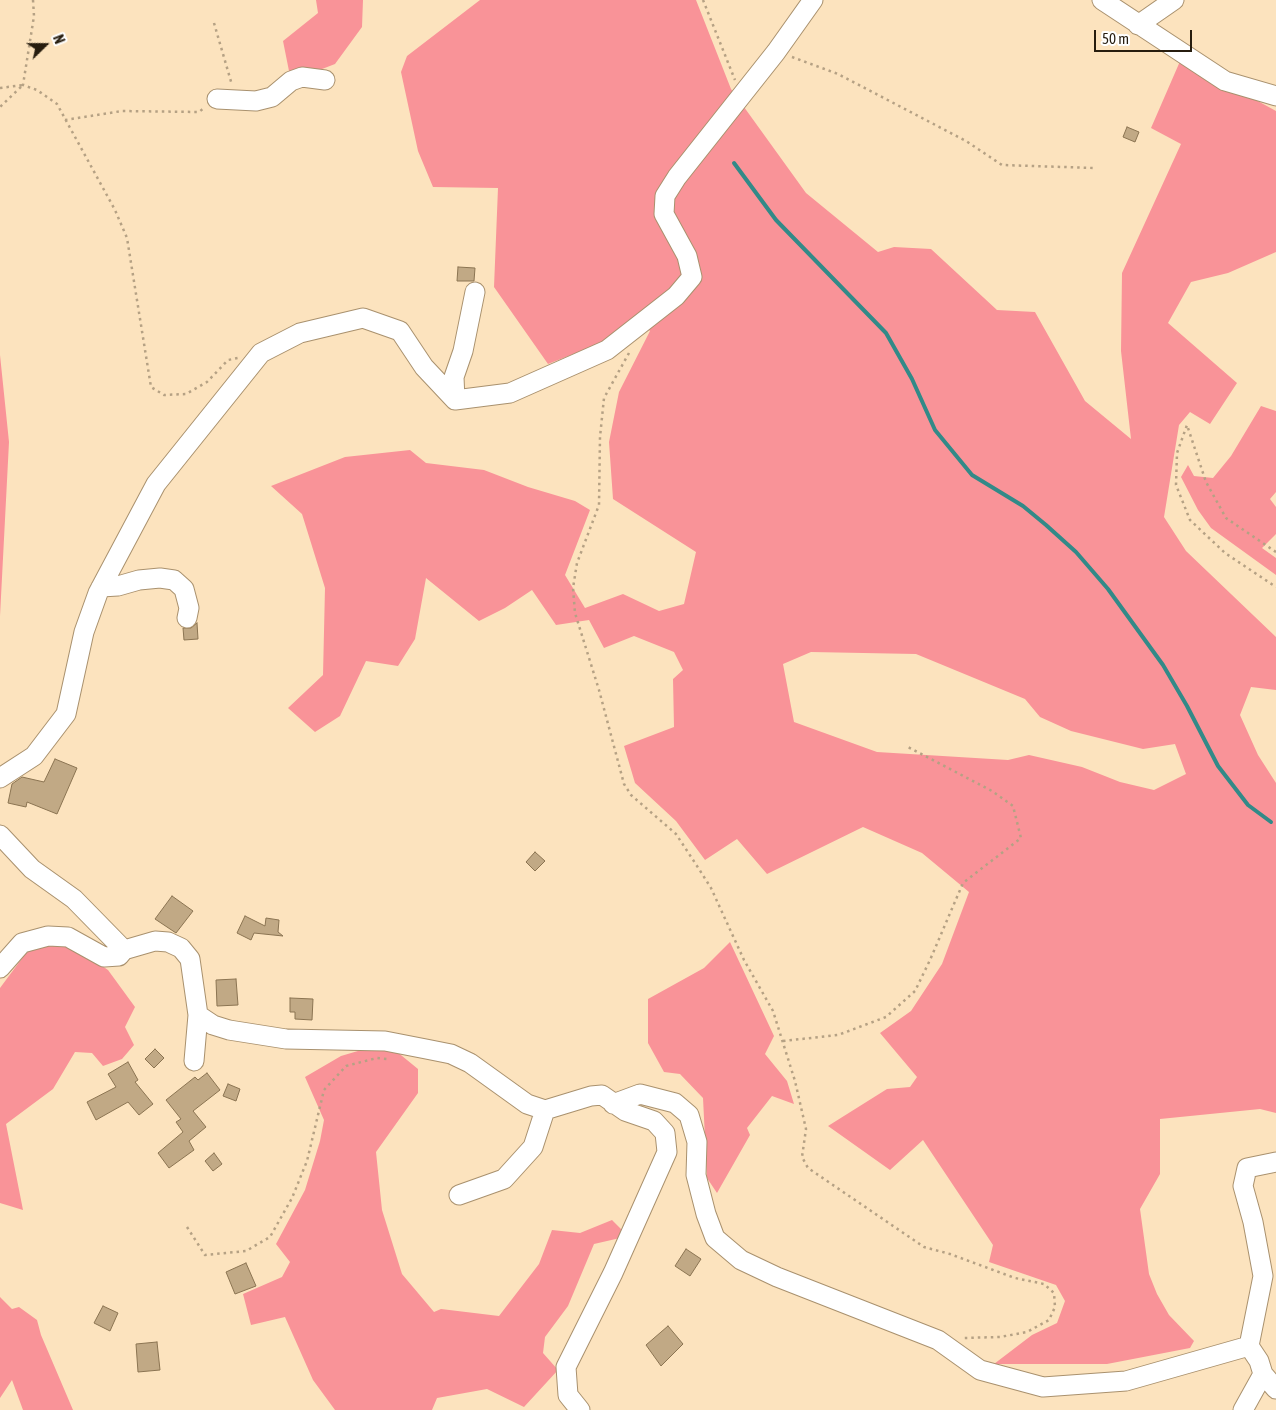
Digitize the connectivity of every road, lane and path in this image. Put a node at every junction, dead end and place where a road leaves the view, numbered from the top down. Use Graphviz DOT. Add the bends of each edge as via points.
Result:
graph roads {
  1 [pos="34,0"];
  2 [pos="703,0"];
  3 [pos="813,0"];
  4 [pos="1102,0"];
  5 [pos="1174,0"];
  6 [pos="214,23"];
  7 [pos="1138,25"];
  8 [pos="776,52"];
  9 [pos="325,80"];
  10 [pos="23,85"];
  11 [pos="0,88"];
  12 [pos="742,95"];
  13 [pos="1276,96"];
  14 [pos="217,99"];
  15 [pos="0,107"];
  16 [pos="65,120"];
  17 [pos="1094,168"];
  18 [pos="475,292"];
  19 [pos="630,351"];
  20 [pos="261,353"];
  21 [pos="456,400"];
  22 [pos="1276,552"];
  23 [pos="101,587"];
  24 [pos="1276,587"];
  25 [pos="187,618"];
  26 [pos="908,747"];
  27 [pos="0,778"];
  28 [pos="0,835"];
  29 [pos="124,950"];
  30 [pos="0,968"];
  31 [pos="198,1015"];
  32 [pos="783,1041"];
  33 [pos="395,1059"];
  34 [pos="194,1061"];
  35 [pos="613,1104"];
  36 [pos="545,1110"];
  37 [pos="1276,1162"];
  38 [pos="459,1196"];
  39 [pos="187,1226"];
  40 [pos="938,1340"];
  41 [pos="1249,1346"];
  42 [pos="1263,1374"];
  43 [pos="1276,1389"];
  44 [pos="580,1410"];
  45 [pos="1244,1410"];
  1 -- 10 [label="path"];
  2 -- 12 [label="path"];
  3 -- 8 [label="street"];
  4 -- 7 [label="street"];
  5 -- 7 [label="street"];
  6 -- 14 [label="path" via="233,88"];
  7 -- 13 [label="street" via="1225,80"];
  8 -- 12 [label="street"];
  8 -- 17 [label="path" via="838,74 966,141 1002,165"];
  9 -- 14 [label="street" via="302,77 291,81 272,97 256,101"];
  10 -- 11 [label="path"];
  10 -- 15 [label="path"];
  10 -- 16 [label="path" via="57,104"];
  12 -- 21 [label="street" via="665,196 664,214 687,256 692,277 676,296 607,350 510,393"];
  14 -- 16 [label="path" via="199,112 122,111"];
  16 -- 20 [label="path" via="127,238 151,387 164,395 186,394 207,382 228,360"];
  18 -- 21 [label="street" via="463,351 454,377"];
  19 -- 32 [label="path" via="604,398 599,505 577,563 573,588 575,613 624,784 631,795 676,834 700,869 773,1011"];
  20 -- 21 [label="street" via="300,333 363,318 400,331 424,367"];
  20 -- 23 [label="street" via="156,484"];
  22 -- 24 [label="path" via="1226,518 1206,482 1186,425 1177,453 1176,485 1190,520 1225,553"];
  23 -- 25 [label="street" via="138,580 174,580 184,589 189,608"];
  23 -- 27 [label="street" via="84,632 66,714 34,756"];
  26 -- 32 [label="path" via="992,790 1013,806 1022,838 963,882 915,991 886,1017 838,1035"];
  28 -- 29 [label="street" via="32,869 74,899"];
  29 -- 30 [label="street" via="119,956 104,957 68,937 48,936 22,943"];
  29 -- 31 [label="street" via="155,941 181,948 190,959"];
  31 -- 34 [label="street"];
  31 -- 36 [label="street" via="229,1030 286,1039 385,1041 450,1054 470,1063 528,1104"];
  32 -- 40 [label="path" via="806,1129 802,1157 808,1168 924,1247 1015,1278 1044,1284 1054,1293 1055,1307 1049,1320 1026,1332 1000,1337"];
  33 -- 39 [label="path" via="377,1058 346,1066 324,1090 307,1161 292,1198 270,1237 246,1251 205,1255"];
  35 -- 36 [label="street" via="602,1095"];
  35 -- 40 [label="street" via="640,1094 675,1103 690,1115 697,1142 696,1175 706,1214 715,1238 740,1260"];
  35 -- 44 [label="street" via="654,1121 666,1133 667,1152 613,1274 566,1367 568,1395"];
  36 -- 38 [label="street" via="533,1147 504,1178"];
  37 -- 41 [label="street" via="1247,1168 1243,1186 1263,1276"];
  40 -- 41 [label="street" via="980,1370 1043,1387 1126,1381"];
  41 -- 42 [label="street"];
  42 -- 43 [label="street"];
  42 -- 45 [label="street"];
}
